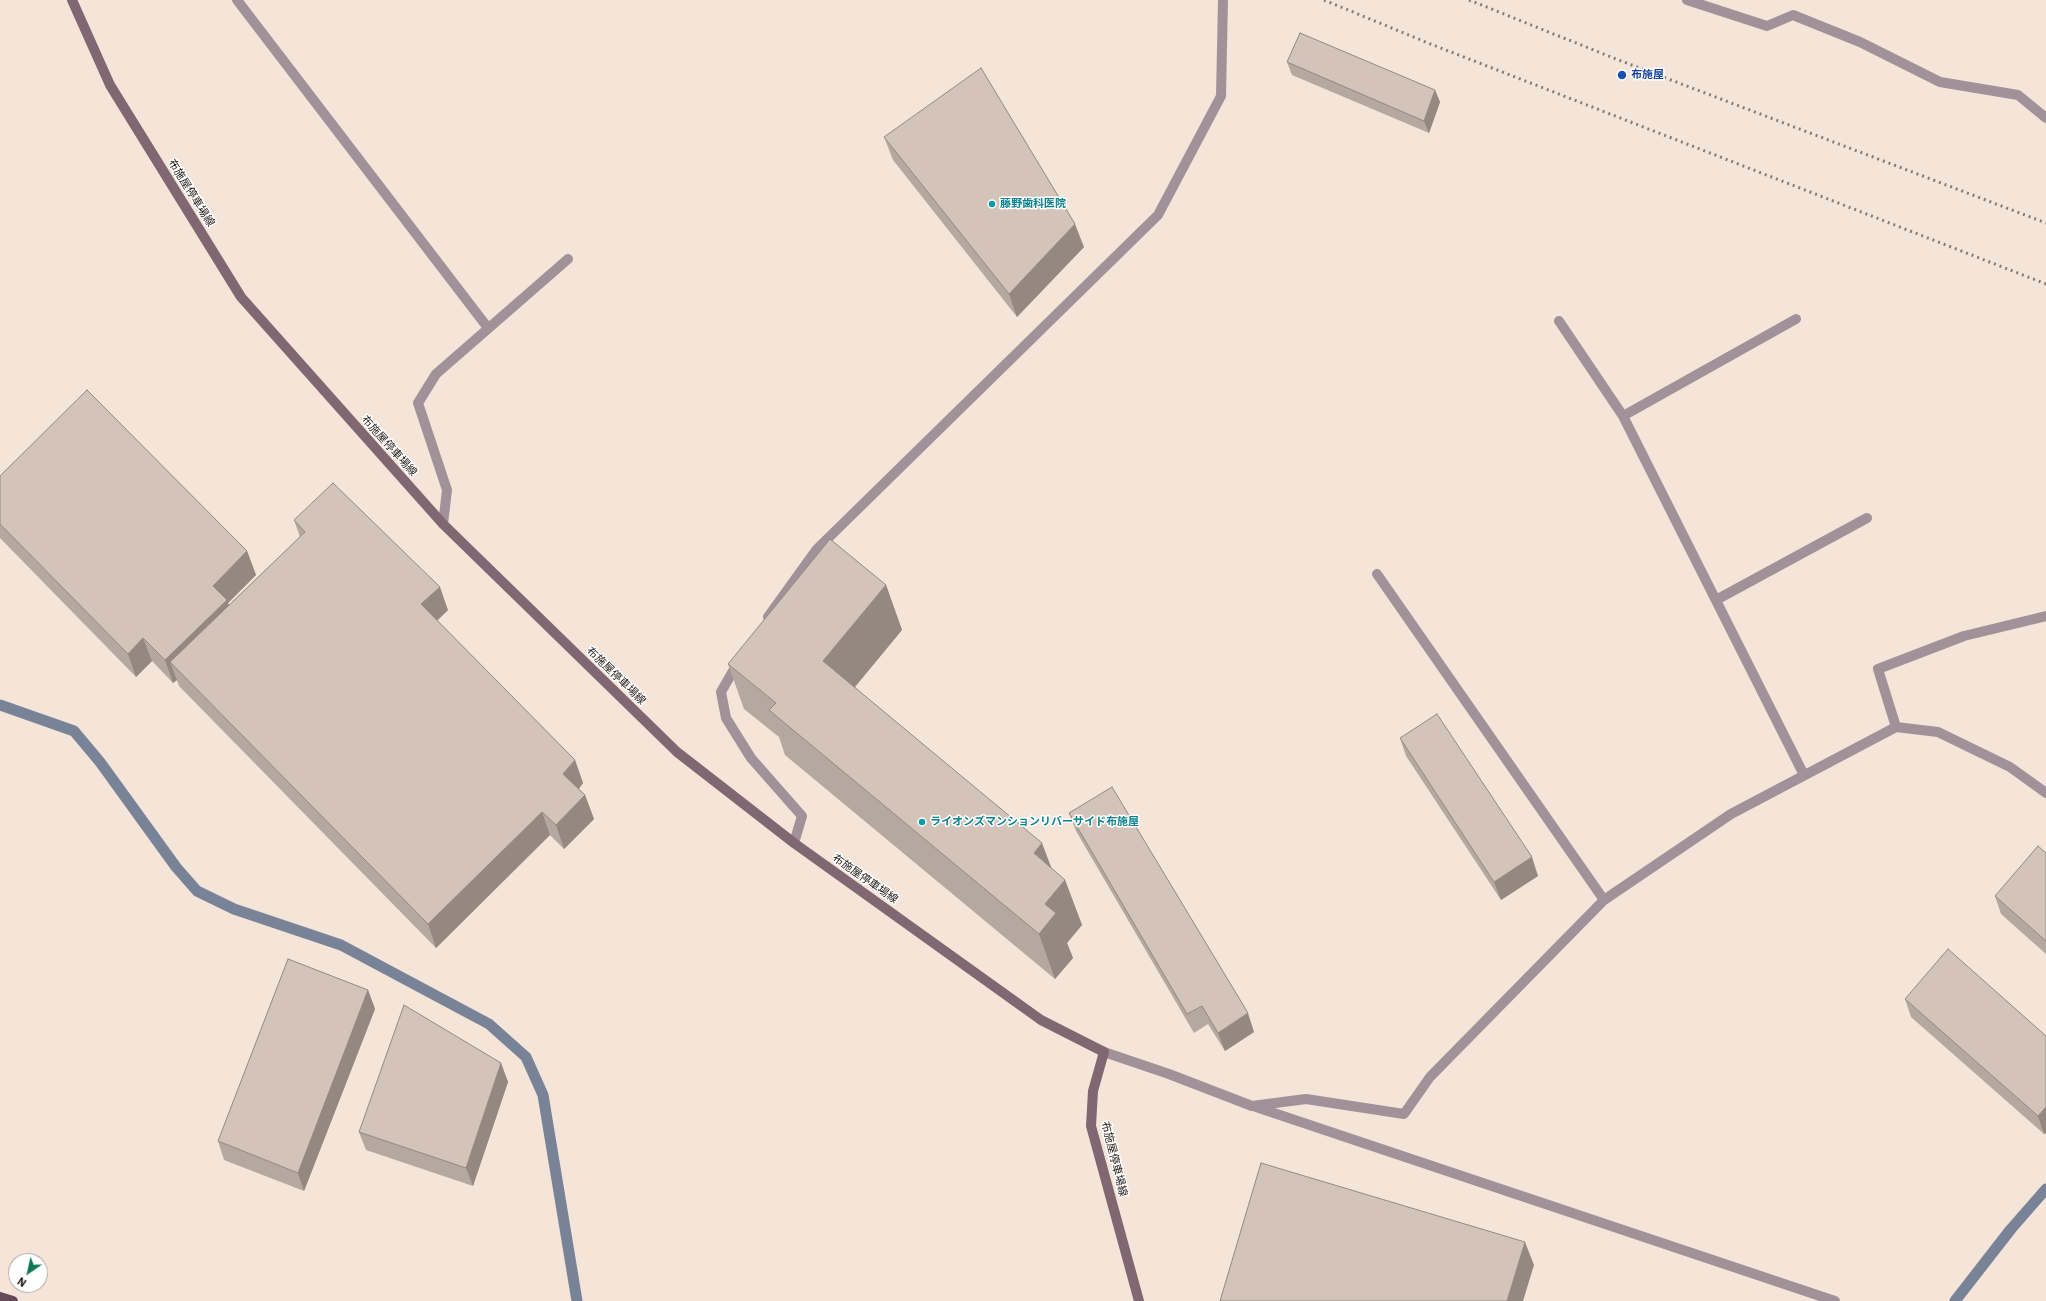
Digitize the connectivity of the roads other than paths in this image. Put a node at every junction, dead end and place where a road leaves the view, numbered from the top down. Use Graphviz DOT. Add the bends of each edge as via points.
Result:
graph roads {
  1 [pos="72,0"];
  2 [pos="237,0"];
  3 [pos="1223,0"];
  4 [pos="1687,0"];
  5 [pos="2046,118"];
  6 [pos="568,259"];
  7 [pos="1796,319"];
  8 [pos="1559,321"];
  9 [pos="488,328"];
  10 [pos="1623,416"];
  11 [pos="1867,518"];
  12 [pos="443,524"];
  13 [pos="1378,574"];
  14 [pos="1716,600"];
  15 [pos="2046,616"];
  16 [pos="762,624"];
  17 [pos="742,655"];
  18 [pos="1896,727"];
  19 [pos="1804,775"];
  20 [pos="2046,793"];
  21 [pos="794,843"];
  22 [pos="1604,900"];
  23 [pos="1104,1052"];
  24 [pos="1252,1106"];
  25 [pos="0,1297"];
  26 [pos="13,1301"];
  27 [pos="1139,1301"];
  28 [pos="1835,1301"];
  1 -- 12 [label="main road, 布施屋停車場線" via="110,85 241,297"];
  2 -- 9 [label="street"];
  3 -- 16 [label="street" via="1220,96 1158,215 817,549"];
  4 -- 5 [label="street" via="1767,26 1793,15 1860,42 1940,82 2018,95"];
  6 -- 9 [label="street"];
  7 -- 10 [label="street"];
  8 -- 10 [label="street"];
  9 -- 12 [label="street" via="436,374 418,404 447,490"];
  10 -- 14 [label="street"];
  11 -- 14 [label="street"];
  12 -- 21 [label="main road, 布施屋停車場線" via="677,752"];
  13 -- 22 [label="street"];
  14 -- 19 [label="street"];
  15 -- 18 [label="street" via="1964,636 1878,669"];
  17 -- 21 [label="street" via="721,692 726,718 751,758 802,816"];
  18 -- 19 [label="street"];
  18 -- 20 [label="street" via="1938,732 2010,767"];
  19 -- 22 [label="street" via="1731,814"];
  21 -- 23 [label="main road, 布施屋停車場線" via="1041,1020"];
  22 -- 24 [label="street" via="1430,1077 1404,1114 1306,1099"];
  23 -- 24 [label="street"];
  23 -- 27 [label="main road, 布施屋停車場線" via="1093,1091 1092,1126"];
  24 -- 28 [label="street"];
  25 -- 26 [label="main road"];
}
